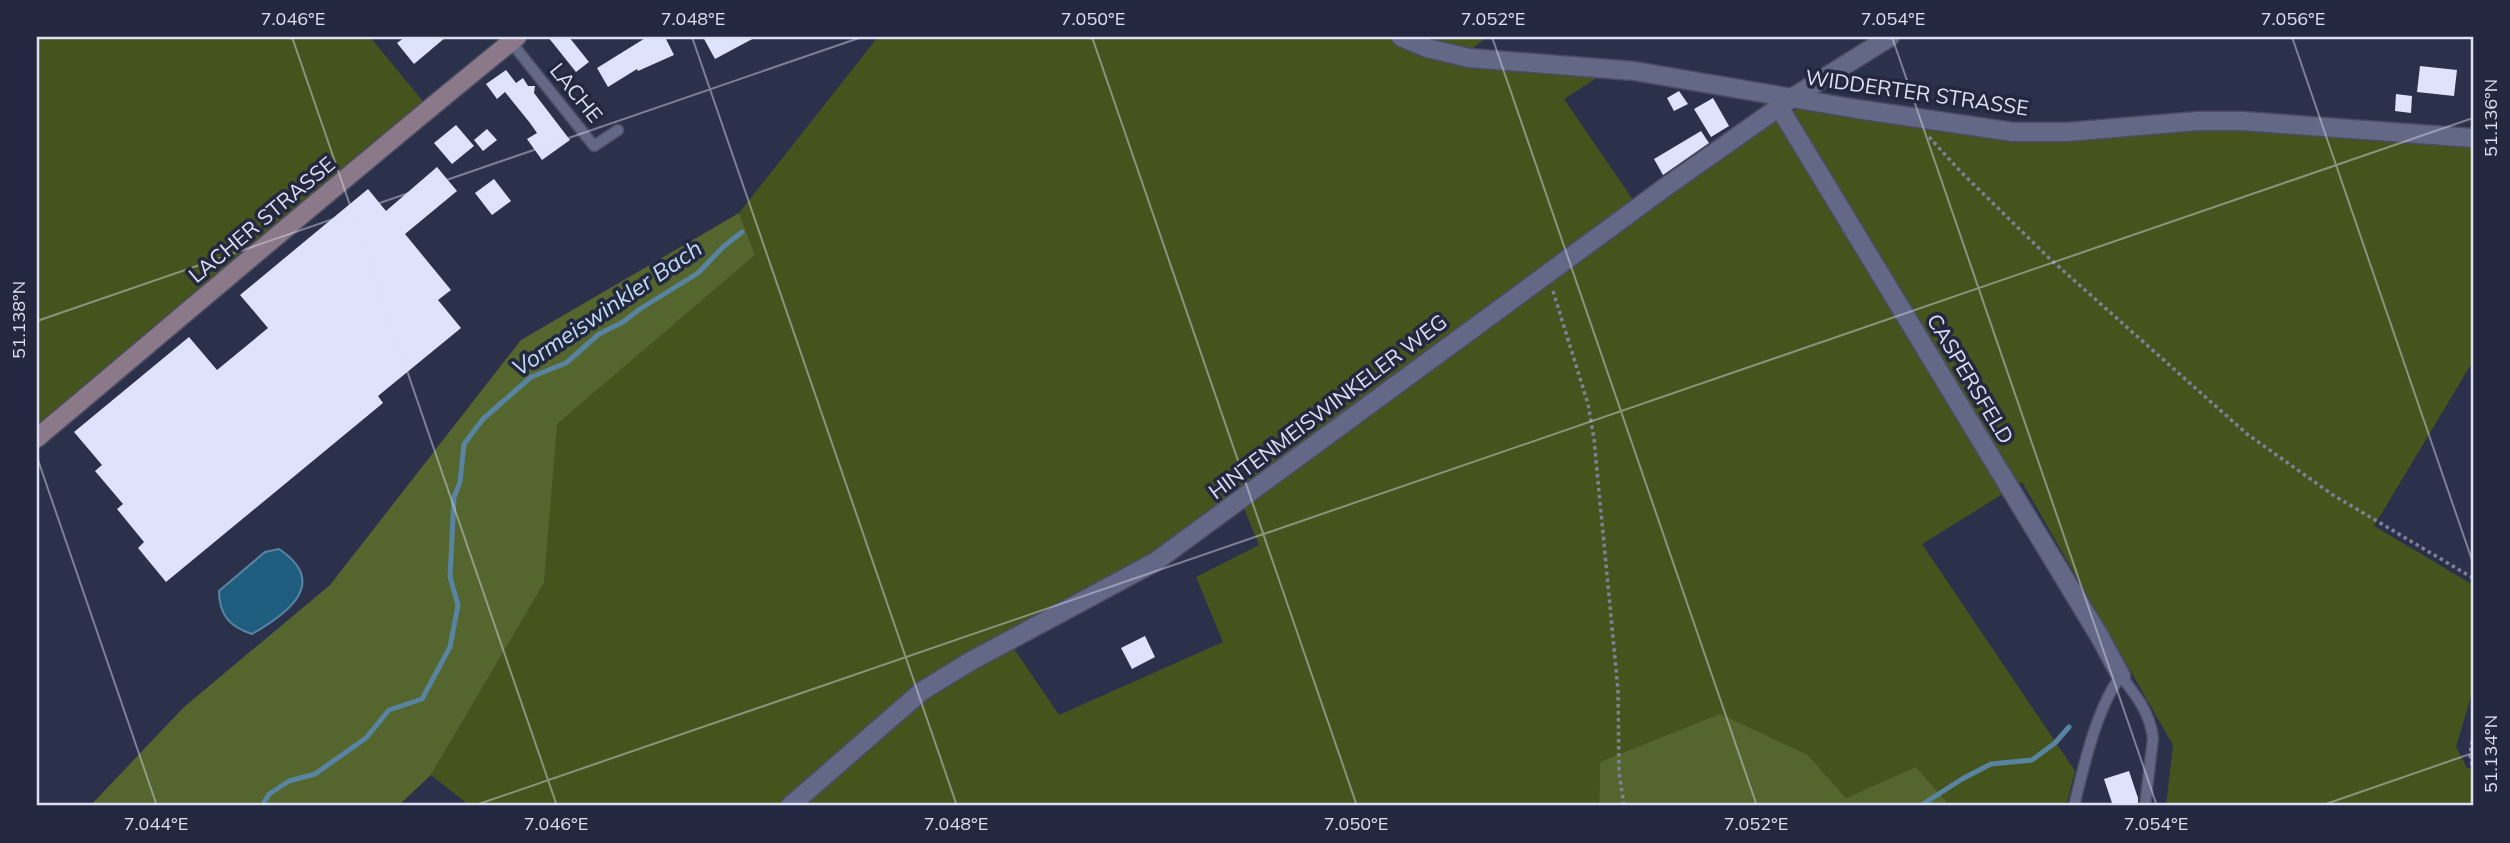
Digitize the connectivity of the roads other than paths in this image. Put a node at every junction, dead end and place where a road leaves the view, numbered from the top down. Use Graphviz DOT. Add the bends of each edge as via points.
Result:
graph roads {
  1 [pos="1401,37"];
  2 [pos="1890,37"];
  3 [pos="514,39"];
  4 [pos="1785,103"];
  5 [pos="618,130"];
  6 [pos="2473,138"];
  7 [pos="37,438"];
  8 [pos="2121,676"];
  9 [pos="790,806"];
  10 [pos="2074,806"];
  11 [pos="2145,806"];
  1 -- 4 [label="street, WIDDERTER STRASSE" via="1469,58 1634,71"];
  2 -- 4 [label="street, HINTENMEISWINKELER WEG"];
  3 -- 5 [label="lane, LACHE" via="594,146"];
  3 -- 7 [label="street, LACHER STRASSE"];
  4 -- 6 [label="street, WIDDERTER STRASSE" via="2038,133 2242,121"];
  4 -- 8 [label="street, CASPERSFELD"];
  4 -- 9 [label="street, HINTENMEISWINKELER WEG" via="1155,562 922,691"];
  8 -- 10 [label="lane" via="2105,705"];
  8 -- 11 [label="lane, CASPERSFELD" via="2140,701 2153,737"];
}
